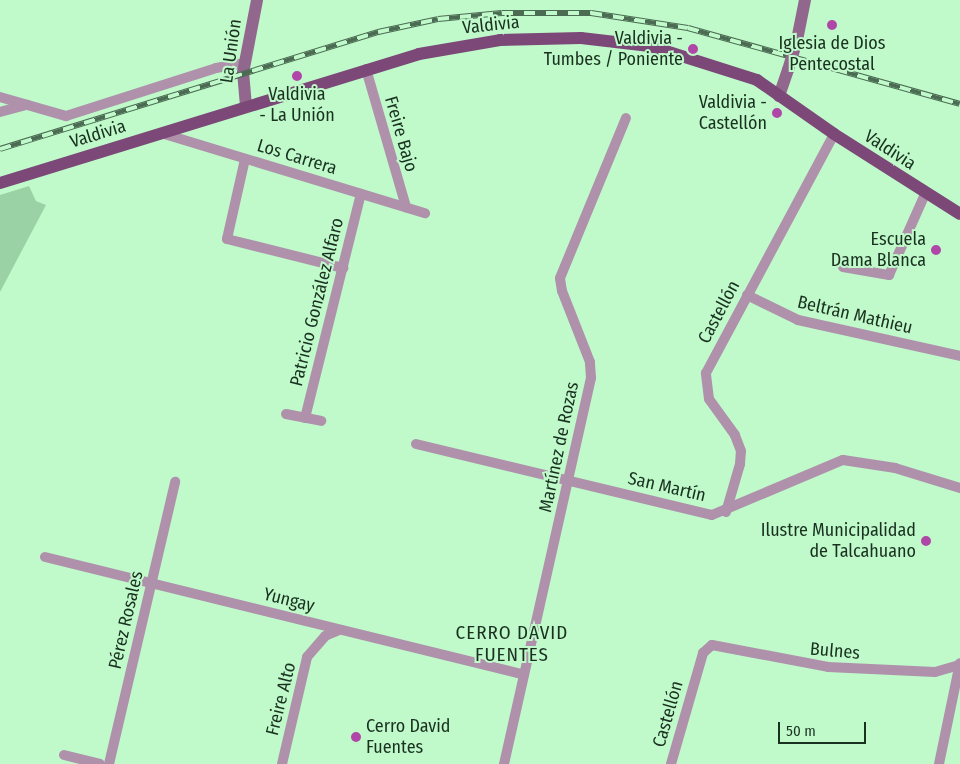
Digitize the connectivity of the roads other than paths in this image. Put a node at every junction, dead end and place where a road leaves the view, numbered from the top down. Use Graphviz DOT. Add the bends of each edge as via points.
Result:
graph roads {
  1 [pos="257,0"];
  2 [pos="805,0"];
  3 [pos="245,63"];
  4 [pos="366,69"];
  5 [pos="779,96"];
  6 [pos="0,97"];
  7 [pos="28,105"];
  8 [pos="246,106"];
  9 [pos="0,112"];
  10 [pos="626,118"];
  11 [pos="160,133"];
  12 [pos="834,134"];
  13 [pos="245,159"];
  14 [pos="0,182"];
  15 [pos="361,194"];
  16 [pos="925,194"];
  17 [pos="406,207"];
  18 [pos="425,213"];
  19 [pos="960,214"];
  20 [pos="842,267"];
  21 [pos="343,268"];
  22 [pos="747,295"];
  23 [pos="960,356"];
  24 [pos="286,414"];
  25 [pos="305,418"];
  26 [pos="321,421"];
  27 [pos="416,444"];
  28 [pos="570,481"];
  29 [pos="175,482"];
  30 [pos="960,488"];
  31 [pos="726,512"];
  32 [pos="46,557"];
  33 [pos="152,583"];
  34 [pos="341,630"];
  35 [pos="708,646"];
  36 [pos="960,665"];
  37 [pos="524,675"];
  38 [pos="64,756"];
  39 [pos="100,764"];
  40 [pos="109,764"];
  41 [pos="282,764"];
  42 [pos="504,764"];
  43 [pos="671,764"];
  44 [pos="939,764"];
  1 -- 3 [label="main road, La Unión"];
  2 -- 5 [label="main road, bridge" via="797,40"];
  3 -- 7 [label="street" via="216,68 66,116"];
  3 -- 8 [label="main road, La Unión" via="242,91"];
  4 -- 5 [label="main road, Valdivia" via="419,54 479,43 581,38 636,44 671,52 750,77"];
  4 -- 8 [label="main road, Valdivia"];
  4 -- 17 [label="street, Freire Bajo"];
  5 -- 12 [label="main road, Valdivia"];
  6 -- 7 [label="street"];
  7 -- 9 [label="street"];
  8 -- 11 [label="main road, Valdivia"];
  10 -- 28 [label="street, Martínez de Rozas" via="560,278 591,369"];
  11 -- 13 [label="street, Los Carrera"];
  11 -- 14 [label="main road, Valdivia"];
  12 -- 16 [label="main road, Valdivia"];
  12 -- 22 [label="street, Castellón"];
  13 -- 15 [label="street, Los Carrera"];
  13 -- 21 [label="street" via="227,239"];
  15 -- 17 [label="street, Los Carrera"];
  15 -- 21 [label="street, Patricio González Alfaro"];
  16 -- 19 [label="main road, Valdivia"];
  16 -- 20 [label="street" via="890,274 885,276"];
  17 -- 18 [label="street, Los Carrera"];
  21 -- 25 [label="street, Patricio González Alfaro"];
  22 -- 23 [label="street, Beltrán Mathieu" via="798,320"];
  22 -- 31 [label="street, Castellón" via="705,378 709,399 735,435 740,450 740,464"];
  24 -- 25 [label="street"];
  25 -- 26 [label="street"];
  27 -- 28 [label="street, San Martín"];
  28 -- 31 [label="street, San Martín" via="708,514"];
  28 -- 37 [label="street, Martínez de Rozas"];
  29 -- 33 [label="street, Pérez Rosales"];
  30 -- 31 [label="street, San Martín" via="885,466 843,460"];
  32 -- 33 [label="street, Yungay"];
  33 -- 34 [label="street, Yungay"];
  33 -- 40 [label="street, Pérez Rosales"];
  34 -- 37 [label="street, Yungay"];
  34 -- 41 [label="street, Freire Alto" via="324,636 307,657"];
  35 -- 36 [label="street, Bulnes" via="811,665 852,669 935,672"];
  35 -- 43 [label="street, Castellón" via="684,712"];
  36 -- 44 [label="street"];
  37 -- 42 [label="street, Martínez de Rozas"];
  38 -- 39 [label="street"];
}
